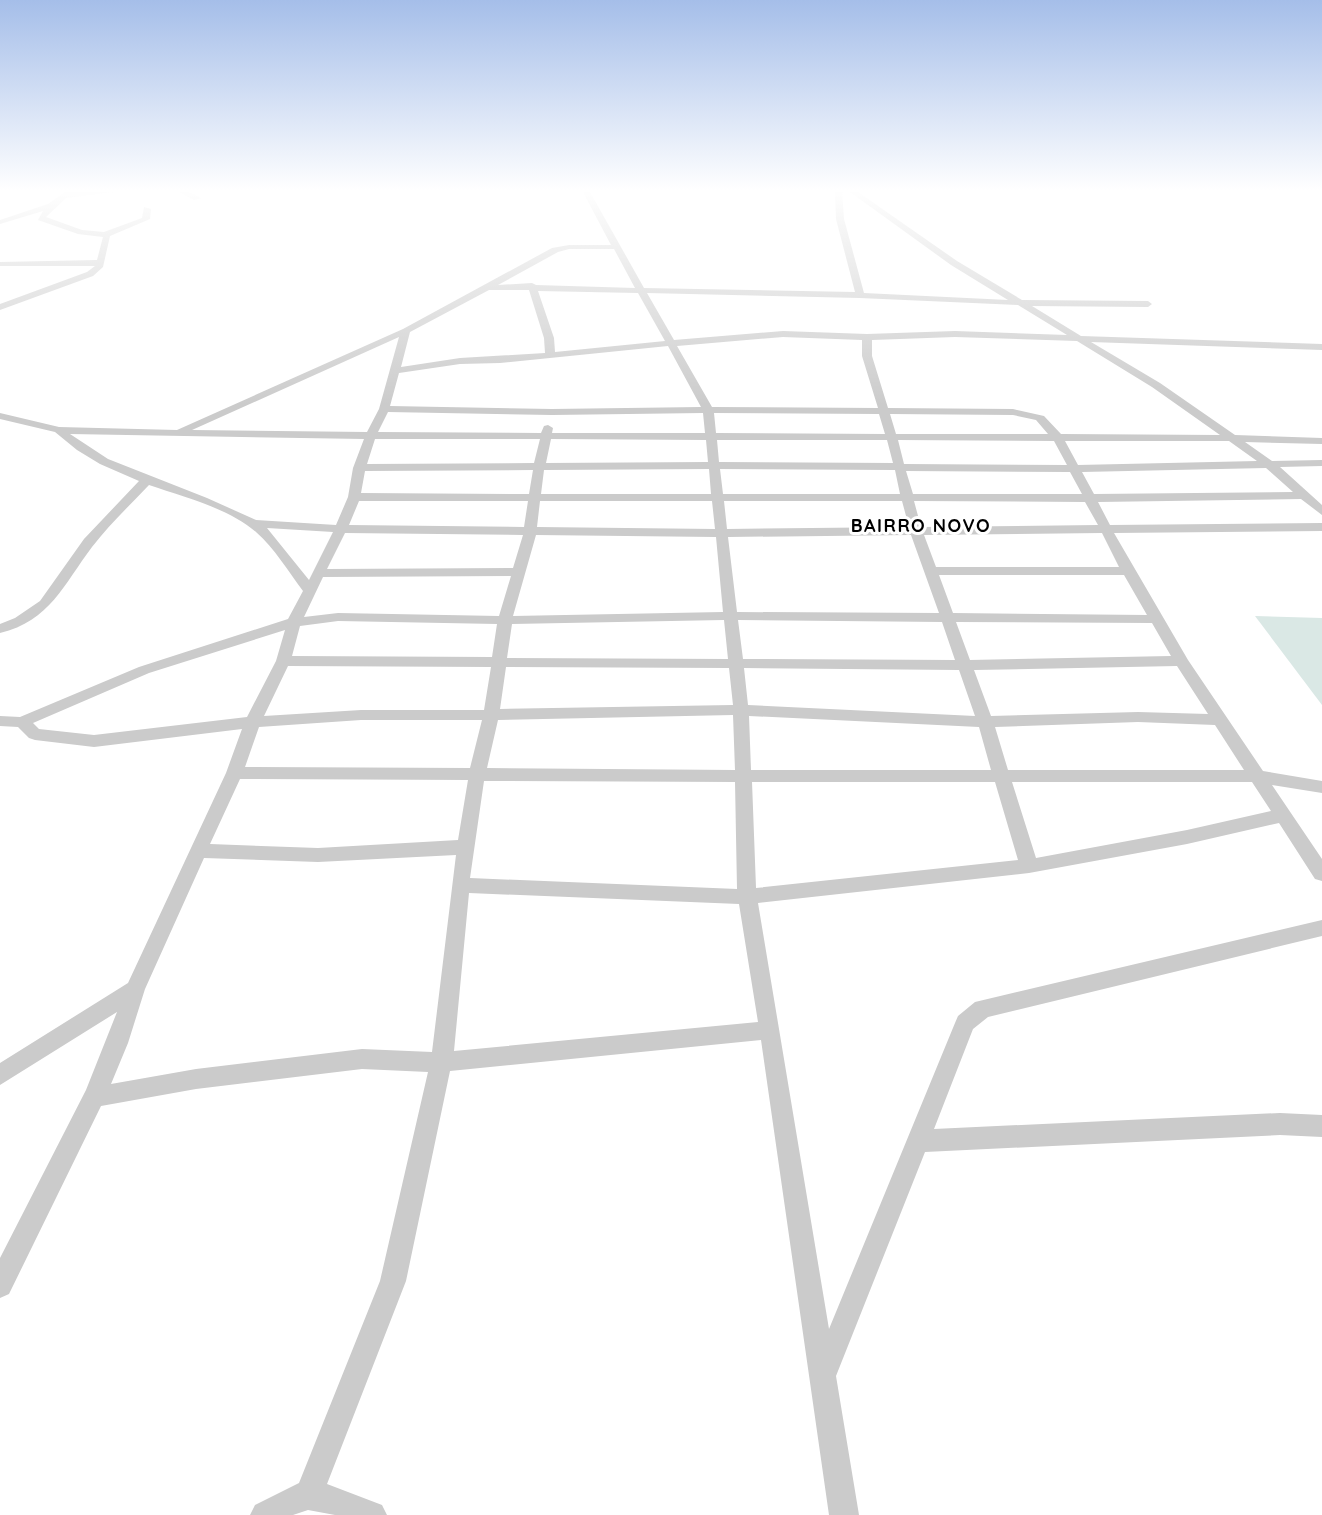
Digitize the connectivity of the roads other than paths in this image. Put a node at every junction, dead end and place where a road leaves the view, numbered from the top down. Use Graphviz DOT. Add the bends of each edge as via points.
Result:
graph roads {
  1 [pos="100,262"];
  2 [pos="65,263"];
  3 [pos="533,263"];
  4 [pos="626,263"];
  5 [pos="852,263"];
  6 [pos="955,263"];
  7 [pos="0,264"];
  8 [pos="532,286"];
  9 [pos="488,287"];
  10 [pos="642,291"];
  11 [pos="860,295"];
  12 [pos="1018,302"];
  13 [pos="1148,303"];
  14 [pos="0,307"];
  15 [pos="406,331"];
  16 [pos="867,337"];
  17 [pos="1083,339"];
  18 [pos="670,343"];
  19 [pos="1322,347"];
  20 [pos="550,354"];
  21 [pos="394,370"];
  22 [pos="384,409"];
  23 [pos="708,410"];
  24 [pos="552,412"];
  25 [pos="884,412"];
  26 [pos="0,417"];
  27 [pos="59,430"];
  28 [pos="178,433"];
  29 [pos="370,435"];
  30 [pos="712,436"];
  31 [pos="545,437"];
  32 [pos="892,438"];
  33 [pos="1058,438"];
  34 [pos="1229,438"];
  35 [pos="1322,441"];
  36 [pos="1322,463"];
  37 [pos="1269,464"];
  38 [pos="715,465"];
  39 [pos="899,466"];
  40 [pos="539,467"];
  41 [pos="359,468"];
  42 [pos="1074,469"];
  43 [pos="147,480"];
  44 [pos="1304,495"];
  45 [pos="907,496"];
  46 [pos="354,497"];
  47 [pos="719,497"];
  48 [pos="535,498"];
  49 [pos="1090,498"];
  50 [pos="1322,511"];
  51 [pos="255,524"];
  52 [pos="1322,527"];
  53 [pos="341,529"];
  54 [pos="916,531"];
  55 [pos="1107,531"];
  56 [pos="530,532"];
  57 [pos="722,533"];
  58 [pos="1128,571"];
  59 [pos="518,572"];
  60 [pos="929,572"];
  61 [pos="318,573"];
  62 [pos="309,590"];
  63 [pos="730,616"];
  64 [pos="1156,618"];
  65 [pos="946,619"];
  66 [pos="505,620"];
  67 [pos="294,622"];
  68 [pos="0,629"];
  69 [pos="283,661"];
  70 [pos="1181,661"];
  71 [pos="735,662"];
  72 [pos="498,663"];
  73 [pos="964,664"];
  74 [pos="741,710"];
  75 [pos="491,716"];
  76 [pos="1222,720"];
  77 [pos="0,721"];
  78 [pos="22,722"];
  79 [pos="253,722"];
  80 [pos="985,722"];
  81 [pos="234,773"];
  82 [pos="477,774"];
  83 [pos="743,776"];
  84 [pos="1001,776"];
  85 [pos="1257,776"];
  86 [pos="1322,787"];
  87 [pos="1283,815"];
  88 [pos="466,847"];
  89 [pos="199,851"];
  90 [pos="1029,866"];
  91 [pos="1322,874"];
  92 [pos="460,885"];
  93 [pos="747,897"];
  94 [pos="1322,928"];
  95 [pos="135,990"];
  96 [pos="770,1030"];
  97 [pos="441,1062"];
  98 [pos="0,1075"];
  99 [pos="94,1097"];
  100 [pos="1322,1126"];
  101 [pos="918,1141"];
  102 [pos="0,1285"];
  103 [pos="823,1376"];
  104 [pos="308,1496"];
  105 [pos="265,1515"];
  106 [pos="372,1515"];
  107 [pos="844,1515"];
  1 -- 14 [label="street" via="90,274"];
  2 -- 7 [label="street"];
  3 -- 9 [label="street"];
  4 -- 10 [label="street"];
  5 -- 11 [label="street"];
  6 -- 12 [label="street"];
  8 -- 9 [label="street"];
  8 -- 10 [label="street"];
  8 -- 20 [label="street" via="549,338"];
  9 -- 15 [label="street"];
  10 -- 11 [label="street"];
  10 -- 18 [label="street"];
  11 -- 12 [label="street"];
  12 -- 13 [label="street" via="1064,306"];
  12 -- 17 [label="street"];
  15 -- 21 [label="street"];
  15 -- 28 [label="street"];
  16 -- 17 [label="street" via="955,334"];
  16 -- 18 [label="street" via="783,334"];
  16 -- 25 [label="street" via="867,356"];
  17 -- 19 [label="street"];
  17 -- 34 [label="street"];
  18 -- 20 [label="street"];
  18 -- 23 [label="street"];
  20 -- 21 [label="street"];
  21 -- 22 [label="street"];
  22 -- 24 [label="street"];
  22 -- 29 [label="street"];
  23 -- 24 [label="street"];
  23 -- 25 [label="street"];
  23 -- 30 [label="street"];
  24 -- 31 [label="street"];
  25 -- 32 [label="street"];
  25 -- 33 [label="street" via="1027,413 1040,418"];
  26 -- 27 [label="street"];
  27 -- 28 [label="street"];
  27 -- 43 [label="street" via="90,455"];
  28 -- 29 [label="street"];
  29 -- 31 [label="street"];
  29 -- 41 [label="street"];
  30 -- 31 [label="street"];
  30 -- 32 [label="street"];
  30 -- 38 [label="street"];
  31 -- 40 [label="street"];
  32 -- 33 [label="street"];
  32 -- 39 [label="street"];
  33 -- 34 [label="street"];
  33 -- 42 [label="street"];
  34 -- 35 [label="street"];
  34 -- 37 [label="street"];
  36 -- 37 [label="street"];
  37 -- 42 [label="street"];
  37 -- 44 [label="street"];
  38 -- 39 [label="street"];
  38 -- 40 [label="street"];
  38 -- 47 [label="street"];
  39 -- 42 [label="street"];
  39 -- 45 [label="street"];
  40 -- 41 [label="street"];
  40 -- 48 [label="street"];
  41 -- 46 [label="street"];
  42 -- 49 [label="street"];
  43 -- 51 [label="street"];
  43 -- 68 [label="street" via="89,542 45,604"];
  44 -- 49 [label="street"];
  44 -- 50 [label="street"];
  45 -- 47 [label="street"];
  45 -- 49 [label="street"];
  45 -- 54 [label="street"];
  46 -- 48 [label="street"];
  46 -- 53 [label="street"];
  47 -- 48 [label="street"];
  47 -- 57 [label="street"];
  48 -- 56 [label="street"];
  49 -- 55 [label="street"];
  51 -- 53 [label="street"];
  51 -- 62 [label="street"];
  52 -- 55 [label="street"];
  53 -- 56 [label="street"];
  53 -- 61 [label="street"];
  54 -- 55 [label="street"];
  54 -- 57 [label="street"];
  54 -- 60 [label="street"];
  55 -- 58 [label="street"];
  56 -- 57 [label="street"];
  56 -- 59 [label="street"];
  57 -- 63 [label="street"];
  58 -- 60 [label="street"];
  58 -- 64 [label="street"];
  59 -- 61 [label="street"];
  59 -- 66 [label="street"];
  60 -- 65 [label="street"];
  61 -- 62 [label="street"];
  62 -- 67 [label="street"];
  63 -- 65 [label="street"];
  63 -- 66 [label="street"];
  63 -- 71 [label="street"];
  64 -- 65 [label="street"];
  64 -- 70 [label="street"];
  65 -- 73 [label="street"];
  66 -- 67 [label="street" via="348,617"];
  66 -- 72 [label="street"];
  67 -- 69 [label="street"];
  67 -- 78 [label="street" via="144,670"];
  69 -- 72 [label="street"];
  69 -- 79 [label="street"];
  70 -- 73 [label="street"];
  70 -- 76 [label="street"];
  71 -- 72 [label="street"];
  71 -- 73 [label="street"];
  71 -- 74 [label="street"];
  72 -- 75 [label="street"];
  73 -- 80 [label="street"];
  74 -- 75 [label="street"];
  74 -- 80 [label="street"];
  74 -- 83 [label="street"];
  75 -- 79 [label="street" via="360,715"];
  75 -- 82 [label="street"];
  76 -- 80 [label="street" via="1138,717"];
  76 -- 85 [label="street"];
  77 -- 78 [label="street"];
  78 -- 79 [label="street" via="35,734 94,741"];
  79 -- 81 [label="street"];
  80 -- 84 [label="street"];
  81 -- 82 [label="street"];
  81 -- 89 [label="street"];
  82 -- 83 [label="street"];
  82 -- 88 [label="street"];
  83 -- 84 [label="street"];
  83 -- 93 [label="street"];
  84 -- 85 [label="street"];
  84 -- 90 [label="street"];
  85 -- 86 [label="street"];
  85 -- 87 [label="street"];
  87 -- 90 [label="street"];
  87 -- 91 [label="street"];
  88 -- 89 [label="street" via="318,855"];
  88 -- 92 [label="street"];
  89 -- 95 [label="street"];
  90 -- 93 [label="street"];
  92 -- 93 [label="street"];
  92 -- 97 [label="street"];
  93 -- 96 [label="street"];
  94 -- 101 [label="street" via="982,1009 965,1023"];
  95 -- 98 [label="street"];
  95 -- 99 [label="street"];
  96 -- 97 [label="street"];
  96 -- 103 [label="street"];
  97 -- 99 [label="street" via="362,1059 206,1078"];
  97 -- 104 [label="street" via="393,1281"];
  99 -- 102 [label="street"];
  100 -- 101 [label="street" via="1281,1124"];
  101 -- 103 [label="street"];
  103 -- 107 [label="street"];
  104 -- 105 [label="street"];
  104 -- 106 [label="street"];
}
